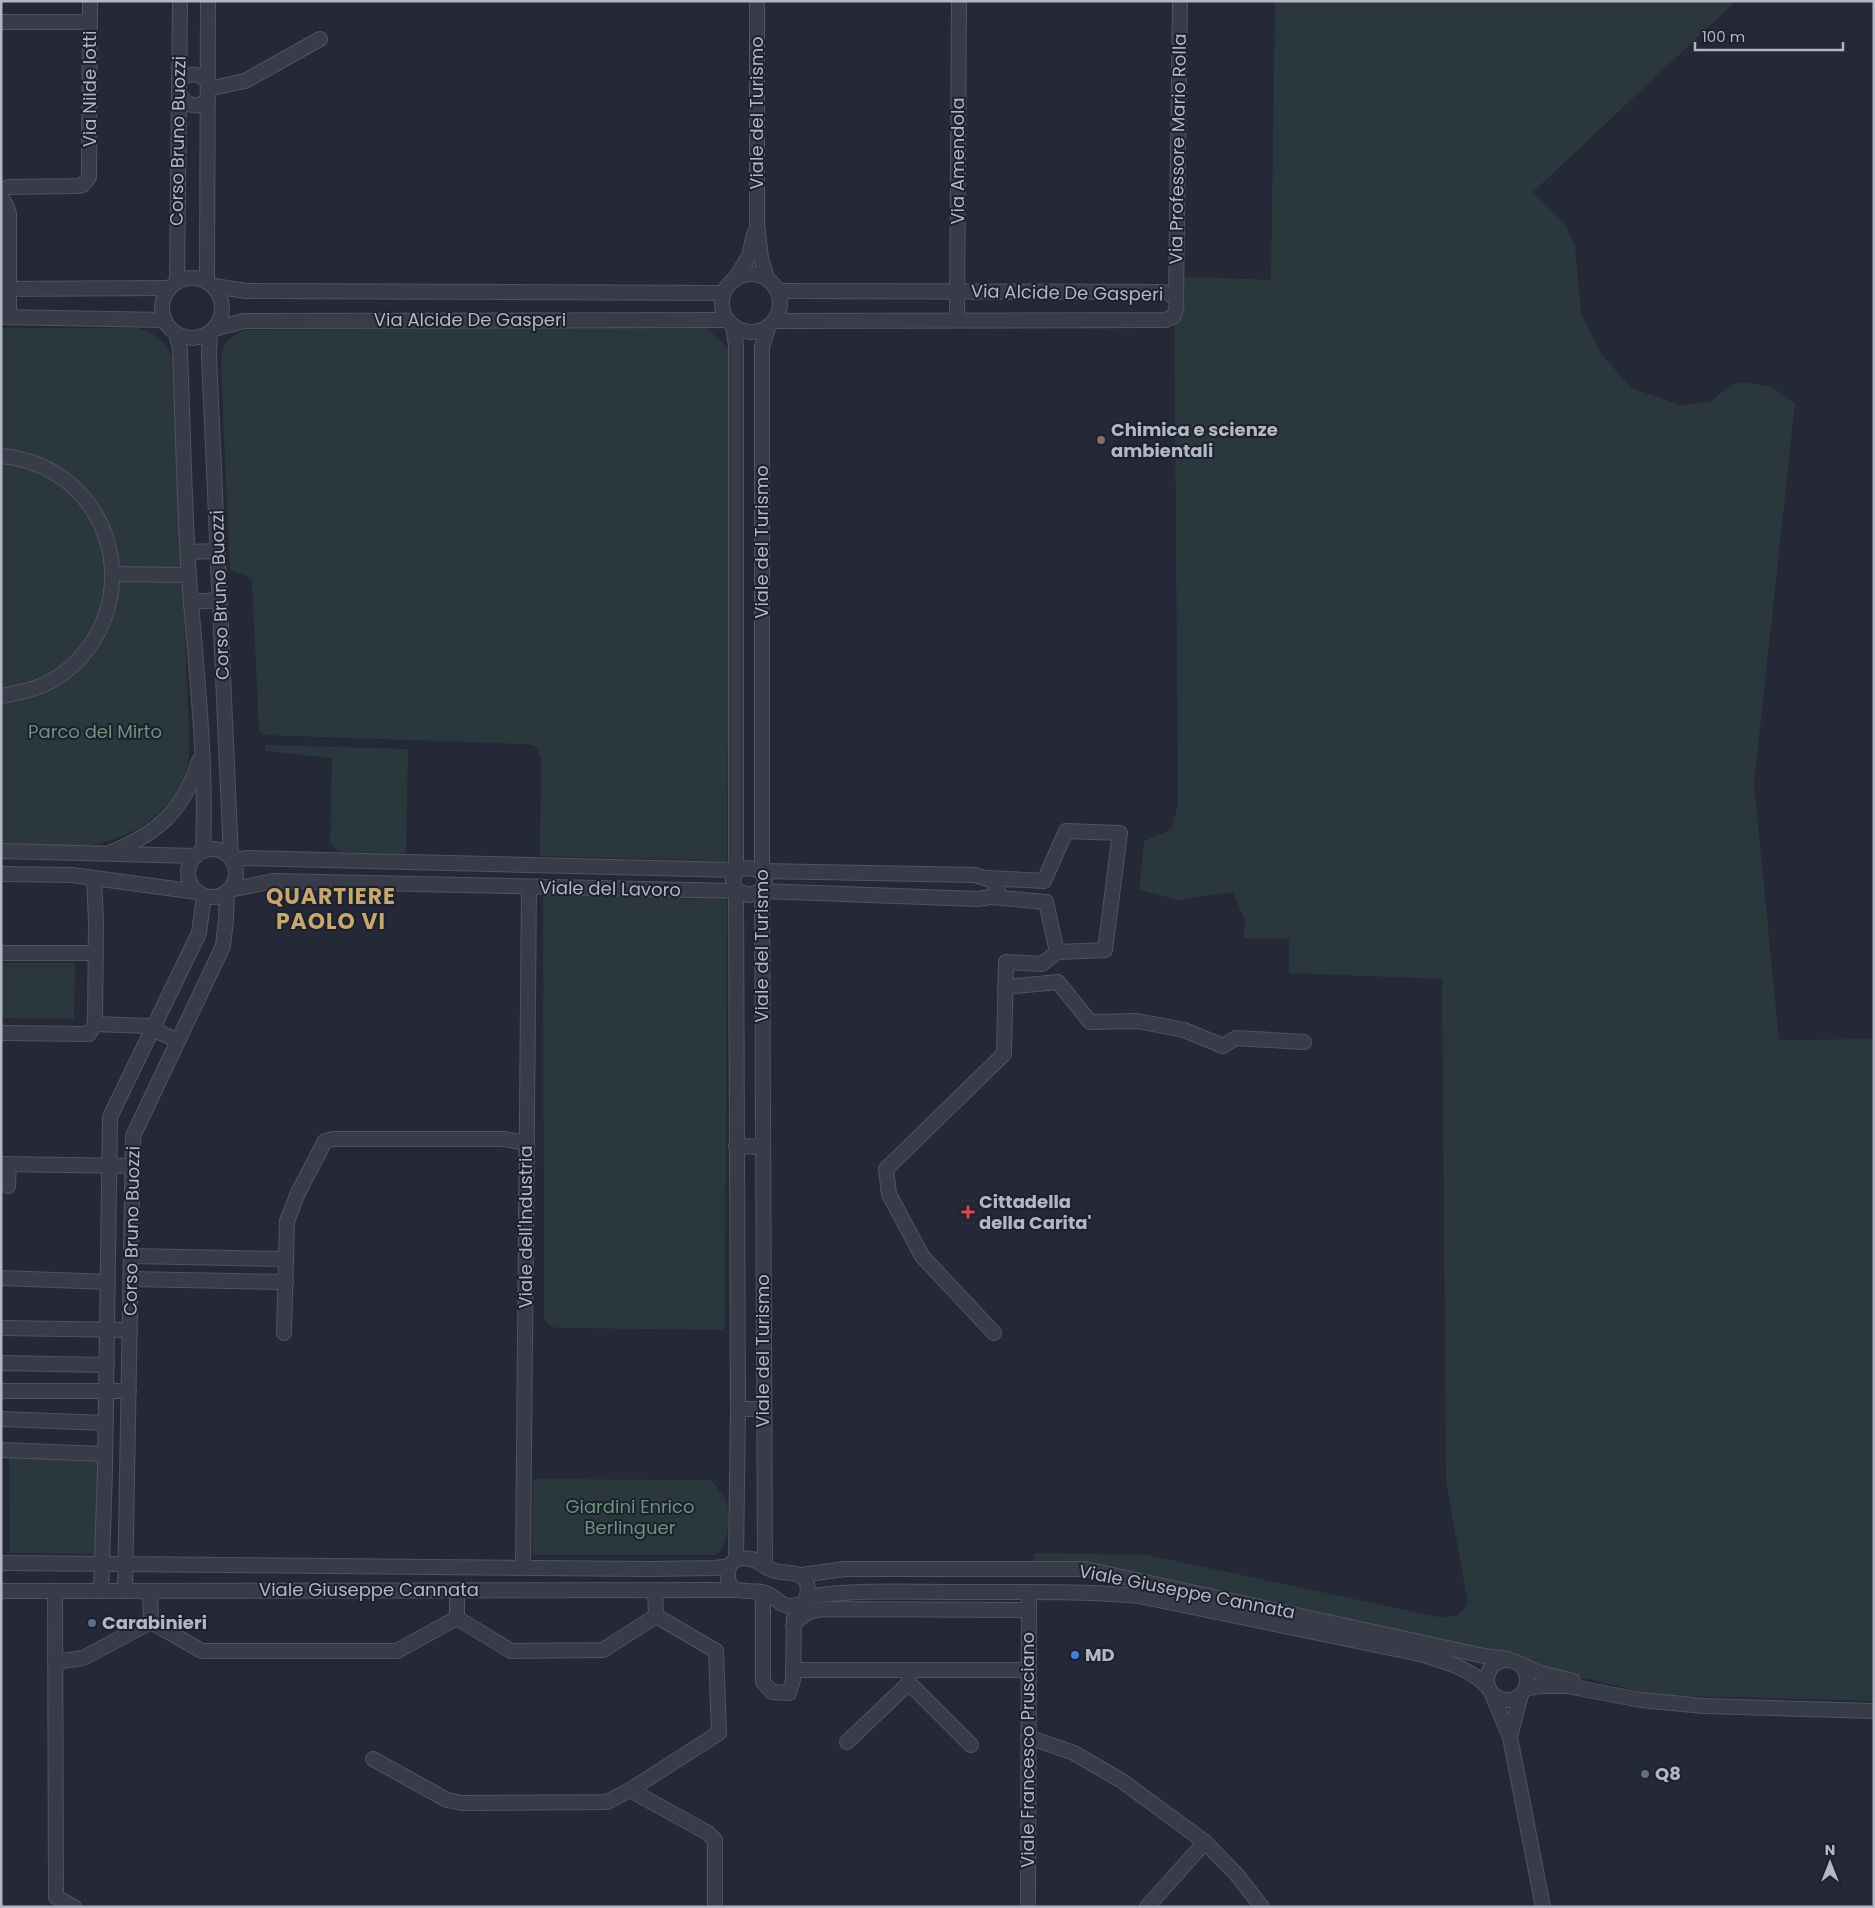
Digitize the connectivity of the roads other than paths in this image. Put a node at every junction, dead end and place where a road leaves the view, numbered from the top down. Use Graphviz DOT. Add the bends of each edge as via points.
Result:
graph roads {
  1 [pos="90,1"];
  2 [pos="180,1"];
  3 [pos="208,1"];
  4 [pos="757,1"];
  5 [pos="959,1"];
  6 [pos="1180,1"];
  7 [pos="1,22"];
  8 [pos="90,22"];
  9 [pos="320,39"];
  10 [pos="179,87"];
  11 [pos="208,90"];
  12 [pos="1,190"];
  13 [pos="1,197"];
  14 [pos="757,224"];
  15 [pos="766,278"];
  16 [pos="735,279"];
  17 [pos="210,284"];
  18 [pos="173,285"];
  19 [pos="5,289"];
  20 [pos="778,291"];
  21 [pos="957,292"];
  22 [pos="724,293"];
  23 [pos="1176,298"];
  24 [pos="5,316"];
  25 [pos="165,320"];
  26 [pos="958,320"];
  27 [pos="730,323"];
  28 [pos="771,324"];
  29 [pos="212,331"];
  30 [pos="176,333"];
  31 [pos="1,456"];
  32 [pos="218,551"];
  33 [pos="188,552"];
  34 [pos="113,574"];
  35 [pos="189,575"];
  36 [pos="220,600"];
  37 [pos="191,602"];
  38 [pos="1,696"];
  39 [pos="203,751"];
  40 [pos="1,851"];
  41 [pos="108,853"];
  42 [pos="199,853"];
  43 [pos="232,859"];
  44 [pos="736,870"];
  45 [pos="762,871"];
  46 [pos="1,874"];
  47 [pos="987,878"];
  48 [pos="94,879"];
  49 [pos="529,887"];
  50 [pos="228,891"];
  51 [pos="736,891"];
  52 [pos="762,891"];
  53 [pos="200,894"];
  54 [pos="991,897"];
  55 [pos="1057,952"];
  56 [pos="1,953"];
  57 [pos="96,953"];
  58 [pos="1005,987"];
  59 [pos="95,1024"];
  60 [pos="153,1028"];
  61 [pos="1,1033"];
  62 [pos="178,1041"];
  63 [pos="1304,1042"];
  64 [pos="527,1143"];
  65 [pos="736,1146"];
  66 [pos="762,1147"];
  67 [pos="5,1164"];
  68 [pos="110,1166"];
  69 [pos="133,1166"];
  70 [pos="8,1186"];
  71 [pos="131,1256"];
  72 [pos="285,1259"];
  73 [pos="1,1278"];
  74 [pos="131,1279"];
  75 [pos="108,1282"];
  76 [pos="286,1282"];
  77 [pos="1,1328"];
  78 [pos="107,1330"];
  79 [pos="130,1330"];
  80 [pos="284,1333"];
  81 [pos="994,1333"];
  82 [pos="1,1363"];
  83 [pos="107,1365"];
  84 [pos="106,1390"];
  85 [pos="1,1391"];
  86 [pos="129,1391"];
  87 [pos="738,1409"];
  88 [pos="763,1409"];
  89 [pos="1,1419"];
  90 [pos="106,1422"];
  91 [pos="1,1450"];
  92 [pos="106,1454"];
  93 [pos="733,1563"];
  94 [pos="1,1564"];
  95 [pos="101,1564"];
  96 [pos="126,1564"];
  97 [pos="765,1566"];
  98 [pos="523,1567"];
  99 [pos="801,1575"];
  100 [pos="150,1590"];
  101 [pos="456,1590"];
  102 [pos="655,1590"];
  103 [pos="736,1590"];
  104 [pos="1,1591"];
  105 [pos="55,1591"];
  106 [pos="101,1591"];
  107 [pos="125,1591"];
  108 [pos="761,1592"];
  109 [pos="1029,1592"];
  110 [pos="807,1597"];
  111 [pos="794,1606"];
  112 [pos="1029,1610"];
  113 [pos="656,1616"];
  114 [pos="457,1618"];
  115 [pos="151,1622"];
  116 [pos="793,1626"];
  117 [pos="1514,1661"];
  118 [pos="55,1662"];
  119 [pos="793,1670"];
  120 [pos="1028,1670"];
  121 [pos="909,1676"];
  122 [pos="1489,1689"];
  123 [pos="1523,1692"];
  124 [pos="1641,1700"];
  125 [pos="1874,1711"];
  126 [pos="1028,1737"];
  127 [pos="1510,1737"];
  128 [pos="847,1742"];
  129 [pos="971,1745"];
  130 [pos="373,1759"];
  131 [pos="630,1790"];
  132 [pos="1205,1842"];
  133 [pos="1028,1903"];
  134 [pos="74,1907"];
  135 [pos="715,1907"];
  136 [pos="1040,1907"];
  137 [pos="1147,1907"];
  138 [pos="1262,1907"];
  139 [pos="1543,1907"];
  1 -- 8 [label="street, Via Nilde Iotti"];
  2 -- 10 [label="street, Corso Bruno Buozzi"];
  3 -- 11 [label="street, Corso Bruno Buozzi"];
  4 -- 14 [label="street, Viale del Turismo"];
  5 -- 21 [label="street, Via Amendola"];
  6 -- 23 [label="street, Via Professore Mario Rolla"];
  7 -- 8 [label="street"];
  8 -- 12 [label="street, Via Nilde Iotti" via="89,177 78,186 10,187"];
  9 -- 11 [label="street" via="245,81"];
  10 -- 11 [label="street" via="188,75 197,74"];
  10 -- 11 [label="street" via="183,101 189,104 204,104"];
  10 -- 18 [label="street, Corso Bruno Buozzi"];
  11 -- 17 [label="street, Corso Bruno Buozzi"];
  13 -- 19 [label="street" via="9,214"];
  14 -- 15 [label="street, Viale del Turismo"];
  14 -- 16 [label="street, Viale del Turismo" via="749,256"];
  15 -- 16 [label="street" via="751,274"];
  15 -- 20 [label="street"];
  16 -- 22 [label="street"];
  17 -- 18 [label="street" via="197,278 186,278"];
  17 -- 22 [label="street, Via Alcide De Gasperi" via="246,291"];
  17 -- 29 [label="street" via="222,303 220,321"];
  18 -- 19 [label="street"];
  18 -- 25 [label="street" via="162,304"];
  19 -- 24 [label="street"];
  20 -- 21 [label="street, Via Alcide De Gasperi"];
  20 -- 28 [label="street" via="780,306"];
  21 -- 23 [label="street, Via Alcide De Gasperi" via="1169,292"];
  21 -- 26 [label="street, Via Amendola"];
  22 -- 27 [label="street" via="723,311"];
  23 -- 26 [label="street, Via Alcide De Gasperi" via="1173,317 1165,320"];
  24 -- 25 [label="street"];
  25 -- 30 [label="street"];
  26 -- 28 [label="street, Via Alcide De Gasperi"];
  27 -- 28 [label="street" via="750,333 759,332"];
  27 -- 29 [label="street, Via Alcide De Gasperi" via="244,320"];
  27 -- 44 [label="street, Viale del Turismo" via="736,344"];
  28 -- 45 [label="street, Viale del Turismo" via="762,347"];
  29 -- 30 [label="street" via="193,338"];
  29 -- 32 [label="street, Corso Bruno Buozzi" via="209,356"];
  30 -- 33 [label="street, Corso Bruno Buozzi" via="180,350"];
  31 -- 34 [label="street" via="22,458 70,483 93,509 108,540"];
  32 -- 33 [label="street"];
  32 -- 36 [label="street, Corso Bruno Buozzi"];
  33 -- 35 [label="street, Corso Bruno Buozzi"];
  34 -- 35 [label="street"];
  34 -- 38 [label="street" via="108,612 90,646 64,673 30,691"];
  35 -- 37 [label="street, Corso Bruno Buozzi"];
  36 -- 37 [label="street"];
  36 -- 43 [label="street, Corso Bruno Buozzi"];
  37 -- 39 [label="street, Corso Bruno Buozzi"];
  39 -- 41 [label="street" via="189,790 176,809 159,826"];
  39 -- 42 [label="street, Corso Bruno Buozzi" via="204,814"];
  40 -- 41 [label="street"];
  41 -- 42 [label="street"];
  42 -- 43 [label="street" via="218,850"];
  42 -- 53 [label="street" via="190,862 188,878"];
  43 -- 44 [label="street, Viale del Lavoro"];
  43 -- 50 [label="street" via="236,876"];
  44 -- 45 [label="street, Viale del Lavoro"];
  44 -- 51 [label="street, Viale del Turismo" via="732,880"];
  45 -- 47 [label="street, Viale del Lavoro" via="975,875"];
  45 -- 52 [label="street, Viale del Turismo" via="765,881"];
  46 -- 48 [label="street" via="72,875"];
  47 -- 54 [label="street" via="998,889"];
  47 -- 55 [label="street, Viale del Lavoro" via="1044,881 1066,831 1120,833 1105,950"];
  48 -- 53 [label="street"];
  48 -- 57 [label="street"];
  49 -- 50 [label="street, Viale del Lavoro" via="274,881"];
  49 -- 51 [label="street, Viale del Lavoro"];
  49 -- 64 [label="street, Viale dell'Industria"];
  50 -- 53 [label="street" via="220,896"];
  50 -- 62 [label="street, Corso Bruno Buozzi" via="223,946"];
  51 -- 52 [label="street, Viale del Lavoro" via="749,895"];
  51 -- 65 [label="street, Viale del Turismo"];
  52 -- 54 [label="street, Viale del Lavoro"];
  52 -- 66 [label="street, Viale del Turismo"];
  53 -- 60 [label="street, Corso Bruno Buozzi" via="199,933"];
  54 -- 55 [label="street, Viale del Lavoro" via="1046,902"];
  55 -- 58 [label="street" via="1042,964 1006,962"];
  56 -- 57 [label="street"];
  57 -- 59 [label="street"];
  58 -- 63 [label="street" via="1058,982 1090,1022 1137,1021 1184,1030 1223,1046 1236,1038"];
  58 -- 81 [label="street" via="1004,1054 886,1168 889,1194 922,1256"];
  59 -- 60 [label="street"];
  59 -- 61 [label="street" via="89,1034"];
  60 -- 62 [label="street"];
  60 -- 68 [label="street, Corso Bruno Buozzi" via="110,1118"];
  62 -- 69 [label="street, Corso Bruno Buozzi" via="133,1136"];
  64 -- 72 [label="street" via="503,1139 325,1141 287,1220"];
  64 -- 98 [label="street, Viale dell'Industria"];
  65 -- 66 [label="street"];
  65 -- 87 [label="street, Viale del Turismo"];
  66 -- 88 [label="street, Viale del Turismo"];
  67 -- 68 [label="street"];
  67 -- 70 [label="street"];
  68 -- 69 [label="street"];
  68 -- 75 [label="street, Corso Bruno Buozzi"];
  69 -- 71 [label="street, Corso Bruno Buozzi"];
  71 -- 72 [label="street"];
  71 -- 74 [label="street, Corso Bruno Buozzi"];
  72 -- 76 [label="street"];
  73 -- 75 [label="street"];
  74 -- 76 [label="street"];
  74 -- 79 [label="street, Corso Bruno Buozzi"];
  75 -- 78 [label="street, Corso Bruno Buozzi"];
  76 -- 80 [label="street"];
  77 -- 78 [label="street"];
  78 -- 79 [label="street"];
  78 -- 83 [label="street, Corso Bruno Buozzi"];
  79 -- 86 [label="street, Corso Bruno Buozzi"];
  82 -- 83 [label="street"];
  83 -- 84 [label="street, Corso Bruno Buozzi"];
  84 -- 85 [label="street"];
  84 -- 86 [label="street"];
  84 -- 90 [label="street, Corso Bruno Buozzi"];
  86 -- 96 [label="street, Corso Bruno Buozzi"];
  87 -- 88 [label="street"];
  87 -- 93 [label="street, Viale del Turismo"];
  88 -- 97 [label="street, Viale del Turismo"];
  89 -- 90 [label="street"];
  90 -- 92 [label="street, Corso Bruno Buozzi"];
  91 -- 92 [label="street"];
  92 -- 95 [label="street, Corso Bruno Buozzi"];
  93 -- 97 [label="street, Viale Giuseppe Cannata" via="748,1558"];
  93 -- 98 [label="street, Viale Giuseppe Cannata" via="715,1568"];
  93 -- 103 [label="street" via="728,1577"];
  94 -- 95 [label="street, Viale Giuseppe Cannata"];
  95 -- 96 [label="street, Viale Giuseppe Cannata"];
  95 -- 106 [label="street, Corso Bruno Buozzi"];
  96 -- 98 [label="street, Viale Giuseppe Cannata"];
  96 -- 107 [label="street, Corso Bruno Buozzi"];
  97 -- 99 [label="street, Viale Giuseppe Cannata"];
  99 -- 110 [label="street" via="808,1587"];
  99 -- 117 [label="street, Viale Giuseppe Cannata" via="845,1570 1085,1569"];
  100 -- 101 [label="street, Viale Giuseppe Cannata"];
  100 -- 107 [label="street, Viale Giuseppe Cannata"];
  100 -- 115 [label="street"];
  101 -- 102 [label="street, Viale Giuseppe Cannata"];
  101 -- 114 [label="street"];
  102 -- 103 [label="street, Viale Giuseppe Cannata"];
  102 -- 113 [label="street"];
  103 -- 108 [label="street, Viale Giuseppe Cannata"];
  104 -- 105 [label="street, Viale Giuseppe Cannata"];
  105 -- 106 [label="street, Viale Giuseppe Cannata"];
  105 -- 118 [label="street"];
  106 -- 107 [label="street, Viale Giuseppe Cannata"];
  108 -- 111 [label="street, Viale Giuseppe Cannata" via="785,1606"];
  108 -- 119 [label="street" via="763,1682 772,1692 789,1693"];
  109 -- 110 [label="street, Viale Giuseppe Cannata" via="857,1592"];
  109 -- 112 [label="street, Viale Francesco Prusciano"];
  109 -- 122 [label="street, Viale Giuseppe Cannata" via="1139,1596 1420,1654 1462,1668 1479,1678"];
  110 -- 111 [label="street, Viale Giuseppe Cannata" via="804,1603"];
  111 -- 116 [label="street"];
  112 -- 116 [label="street" via="825,1609 812,1610"];
  112 -- 120 [label="street, Viale Francesco Prusciano"];
  113 -- 114 [label="street" via="603,1650 511,1651"];
  113 -- 131 [label="street" via="716,1651 719,1733"];
  114 -- 115 [label="street" via="397,1651 202,1651"];
  115 -- 118 [label="street" via="83,1658"];
  116 -- 119 [label="street"];
  117 -- 122 [label="street" via="1495,1663 1490,1667 1486,1680"];
  117 -- 123 [label="street" via="1527,1675"];
  117 -- 124 [label="street, Viale Giuseppe Cannata" via="1540,1673"];
  118 -- 134 [label="street" via="56,1897"];
  119 -- 121 [label="street"];
  120 -- 121 [label="street"];
  120 -- 126 [label="street, Viale Francesco Prusciano"];
  121 -- 128 [label="street"];
  121 -- 129 [label="street"];
  122 -- 123 [label="street" via="1502,1700"];
  122 -- 127 [label="street"];
  123 -- 124 [label="street, Viale Giuseppe Cannata" via="1541,1686 1568,1686"];
  123 -- 127 [label="street"];
  124 -- 125 [label="street, Viale Giuseppe Cannata" via="1704,1706"];
  126 -- 132 [label="street" via="1074,1753 1122,1781"];
  126 -- 133 [label="street, Viale Francesco Prusciano"];
  127 -- 139 [label="street"];
  130 -- 131 [label="street" via="447,1800 462,1803 607,1802"];
  131 -- 135 [label="street" via="715,1840"];
  132 -- 137 [label="street"];
  132 -- 138 [label="street"];
  133 -- 136 [label="street"];
}
